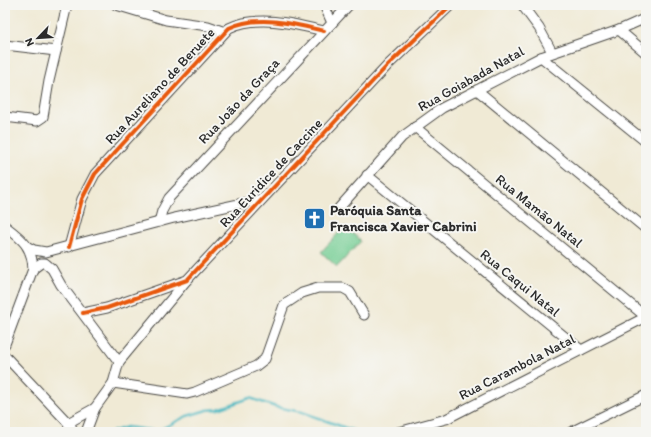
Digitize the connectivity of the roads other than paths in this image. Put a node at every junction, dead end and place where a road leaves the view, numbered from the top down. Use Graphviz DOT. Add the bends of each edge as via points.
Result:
graph roads {
  1 [pos="68,5"];
  2 [pos="116,5"];
  3 [pos="324,5"];
  4 [pos="349,5"];
  5 [pos="451,5"];
  6 [pos="522,5"];
  7 [pos="646,18"];
  8 [pos="332,23"];
  9 [pos="619,30"];
  10 [pos="324,31"];
  11 [pos="225,32"];
  12 [pos="5,45"];
  13 [pos="56,51"];
  14 [pos="552,52"];
  15 [pos="646,53"];
  16 [pos="541,56"];
  17 [pos="477,90"];
  18 [pos="5,117"];
  19 [pos="415,127"];
  20 [pos="646,142"];
  21 [pos="367,176"];
  22 [pos="262,199"];
  23 [pos="339,208"];
  24 [pos="159,222"];
  25 [pos="5,226"];
  26 [pos="646,229"];
  27 [pos="69,247"];
  28 [pos="39,253"];
  29 [pos="33,268"];
  30 [pos="54,272"];
  31 [pos="187,280"];
  32 [pos="83,313"];
  33 [pos="364,315"];
  34 [pos="646,317"];
  35 [pos="5,344"];
  36 [pos="581,350"];
  37 [pos="5,356"];
  38 [pos="119,362"];
  39 [pos="113,383"];
  40 [pos="646,395"];
  41 [pos="95,408"];
  42 [pos="68,423"];
  43 [pos="74,432"];
  44 [pos="86,432"];
  45 [pos="398,432"];
  46 [pos="571,432"];
  1 -- 13 [label="street"];
  2 -- 11 [label="street" via="166,20 208,26"];
  3 -- 8 [label="street"];
  4 -- 8 [label="street, Rua João da Graça"];
  5 -- 22 [label="street, Rua Euridice de Caccine" via="388,65"];
  6 -- 14 [label="street"];
  7 -- 9 [label="street, Rua Goiabada Natal"];
  8 -- 10 [label="street, Rua João da Graça"];
  9 -- 14 [label="street, Rua Goiabada Natal"];
  9 -- 15 [label="street"];
  10 -- 11 [label="street, Rua Aureliano de Beruete" via="269,21 238,24"];
  10 -- 24 [label="street, Rua João da Graça" via="169,198"];
  11 -- 27 [label="street, Rua Aureliano de Beruete" via="94,174 82,199"];
  12 -- 13 [label="street"];
  13 -- 18 [label="street" via="43,117 37,121"];
  14 -- 16 [label="street, Rua Goiabada Natal"];
  16 -- 17 [label="street, Rua Goiabada Natal"];
  16 -- 20 [label="street"];
  17 -- 19 [label="street, Rua Goiabada Natal" via="442,108"];
  17 -- 26 [label="street"];
  19 -- 21 [label="street, Rua Goiabada Natal" via="392,146"];
  19 -- 34 [label="street, Rua Mamão Natal"];
  21 -- 23 [label="street, Rua Goiabada Natal"];
  21 -- 36 [label="street, Rua Caqui Natal"];
  22 -- 24 [label="street"];
  22 -- 31 [label="street, Rua Euridice de Caccine"];
  24 -- 27 [label="street"];
  25 -- 28 [label="street" via="28,247"];
  27 -- 28 [label="street"];
  28 -- 29 [label="street"];
  28 -- 30 [label="street" via="50,256"];
  29 -- 30 [label="street" via="46,263"];
  29 -- 35 [label="street"];
  30 -- 32 [label="street"];
  31 -- 32 [label="street, Rua Euridice de Caccine" via="113,306"];
  31 -- 38 [label="street"];
  32 -- 38 [label="street"];
  33 -- 39 [label="street" via="350,292 343,288 318,288 302,293 284,305 265,359 256,366 187,394"];
  34 -- 36 [label="street, Rua Carambola Natal"];
  36 -- 45 [label="street, Rua Carambola Natal" via="446,419"];
  37 -- 42 [label="street"];
  38 -- 39 [label="street"];
  39 -- 41 [label="street"];
  40 -- 46 [label="street"];
  41 -- 42 [label="street"];
  41 -- 44 [label="street"];
  42 -- 43 [label="street"];
}
